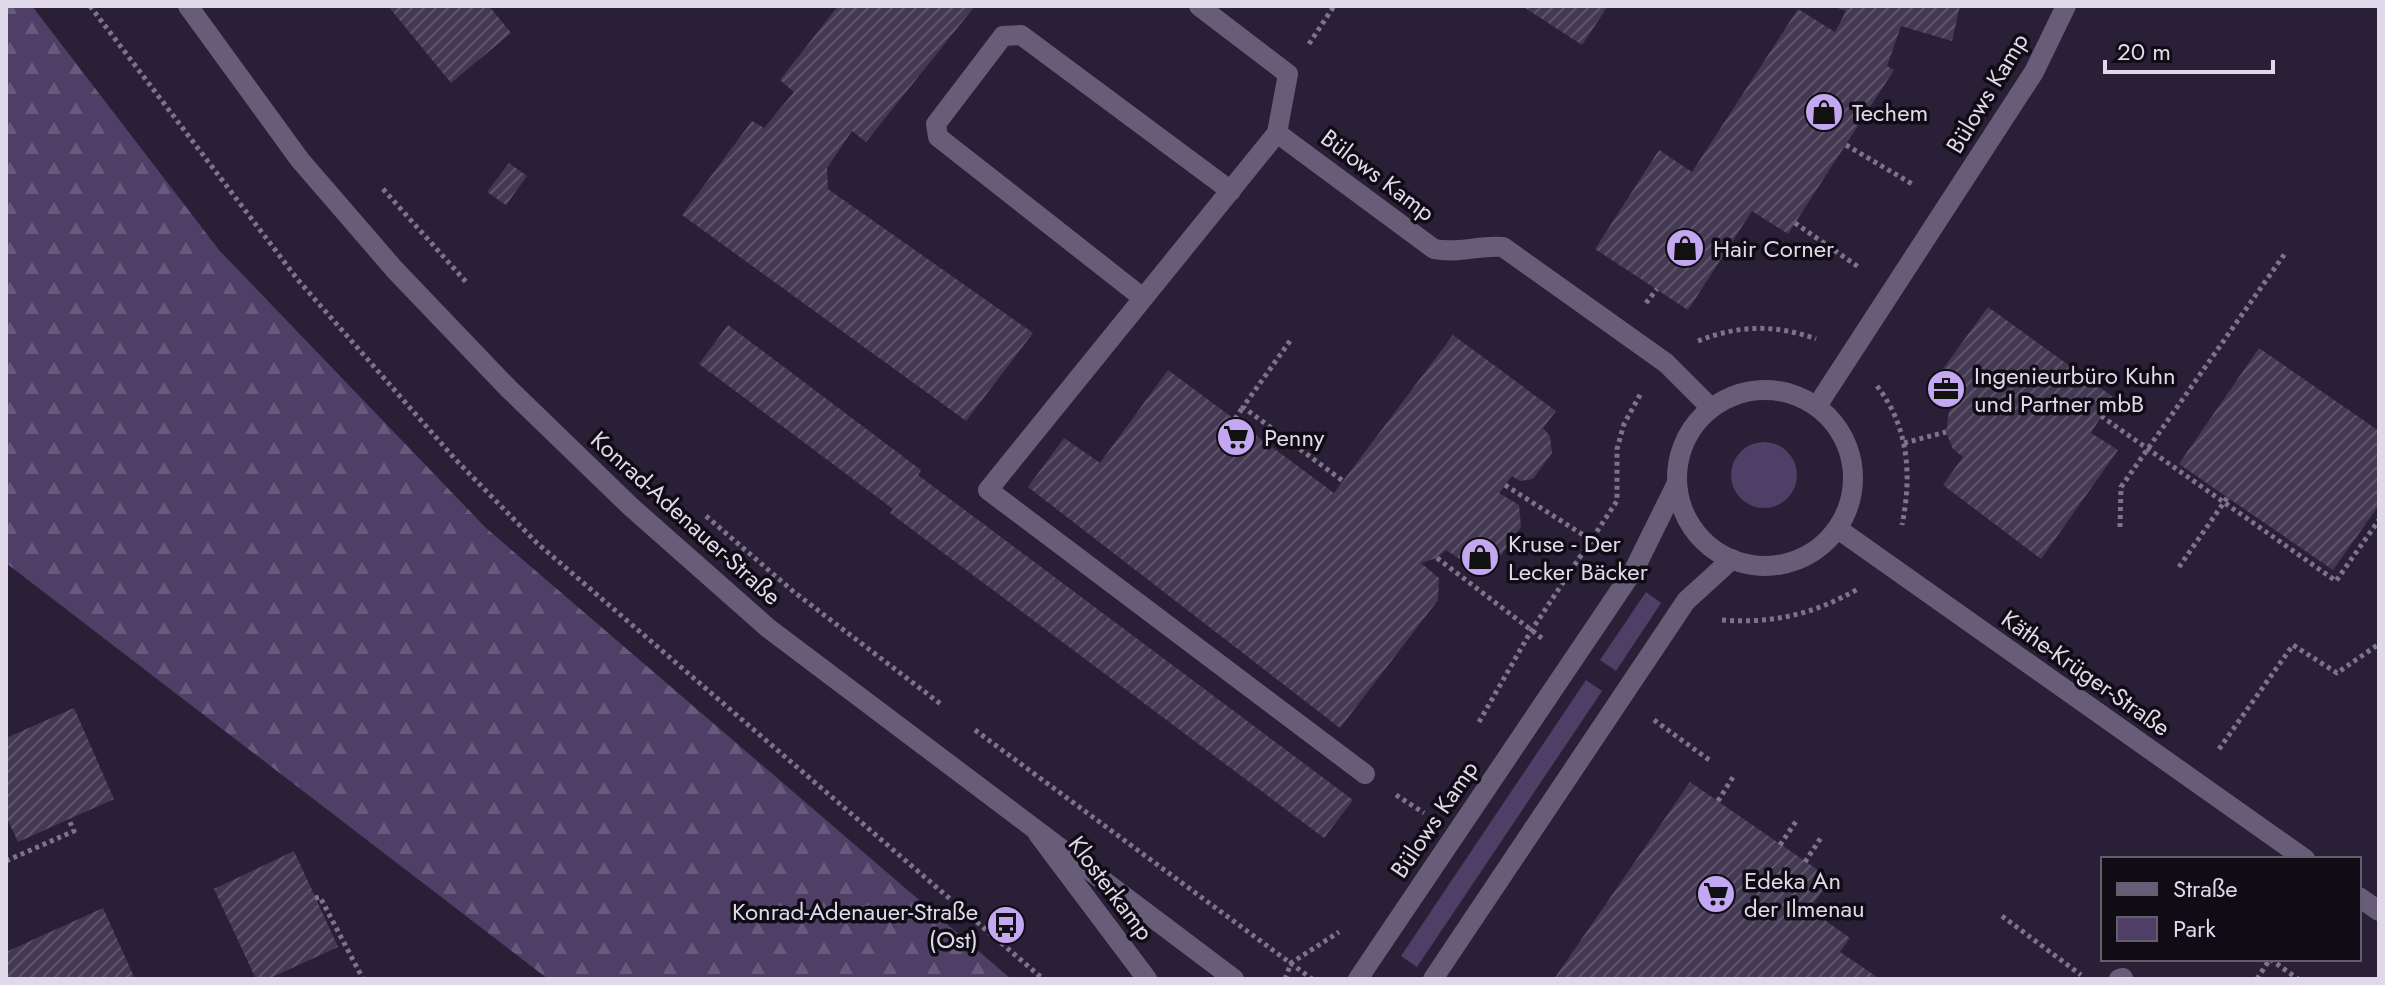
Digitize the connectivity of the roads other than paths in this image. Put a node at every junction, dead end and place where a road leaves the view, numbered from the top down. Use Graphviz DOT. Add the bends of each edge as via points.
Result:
graph roads {
  1 [pos="188,6"];
  2 [pos="1199,6"];
  3 [pos="2066,6"];
  4 [pos="1277,133"];
  5 [pos="1231,191"];
  6 [pos="1143,298"];
  7 [pos="1817,406"];
  8 [pos="1711,408"];
  9 [pos="1677,483"];
  10 [pos="1838,529"];
  11 [pos="1732,559"];
  12 [pos="1365,774"];
  13 [pos="1033,828"];
  14 [pos="2302,857"];
  15 [pos="2361,898"];
  16 [pos="2379,911"];
  17 [pos="1147,979"];
  18 [pos="1234,979"];
  19 [pos="1358,979"];
  20 [pos="1433,979"];
  1 -- 13 [label="street, Konrad-Adenauer-Straße" via="300,160 395,270 530,409 768,628"];
  2 -- 4 [label="street" via="1288,74"];
  3 -- 7 [label="street, Bülows Kamp" via="2034,72"];
  4 -- 5 [label="street"];
  4 -- 8 [label="street, Bülows Kamp" via="1434,249 1452,253 1485,245 1503,247 1666,363"];
  5 -- 6 [label="street"];
  5 -- 6 [label="street" via="1021,35 1003,36 936,124 938,137"];
  6 -- 12 [label="street" via="988,490"];
  7 -- 8 [label="street, Bülows Kamp" via="1792,393 1764,389 1735,394"];
  7 -- 10 [label="street, Bülows Kamp" via="1837,425 1850,449 1855,477"];
  8 -- 9 [label="street, Bülows Kamp" via="1684,442"];
  9 -- 11 [label="street, Bülows Kamp" via="1693,529"];
  9 -- 19 [label="street, Bülows Kamp" via="1635,568"];
  10 -- 11 [label="street, Bülows Kamp" via="1817,550 1790,563 1761,567"];
  10 -- 14 [label="street, Käthe-Krüger-Straße"];
  11 -- 20 [label="street" via="1686,601"];
  13 -- 17 [label="street, Klosterkamp"];
  13 -- 18 [label="street, Konrad-Adenauer-Straße"];
  15 -- 16 [label="street"];
}
